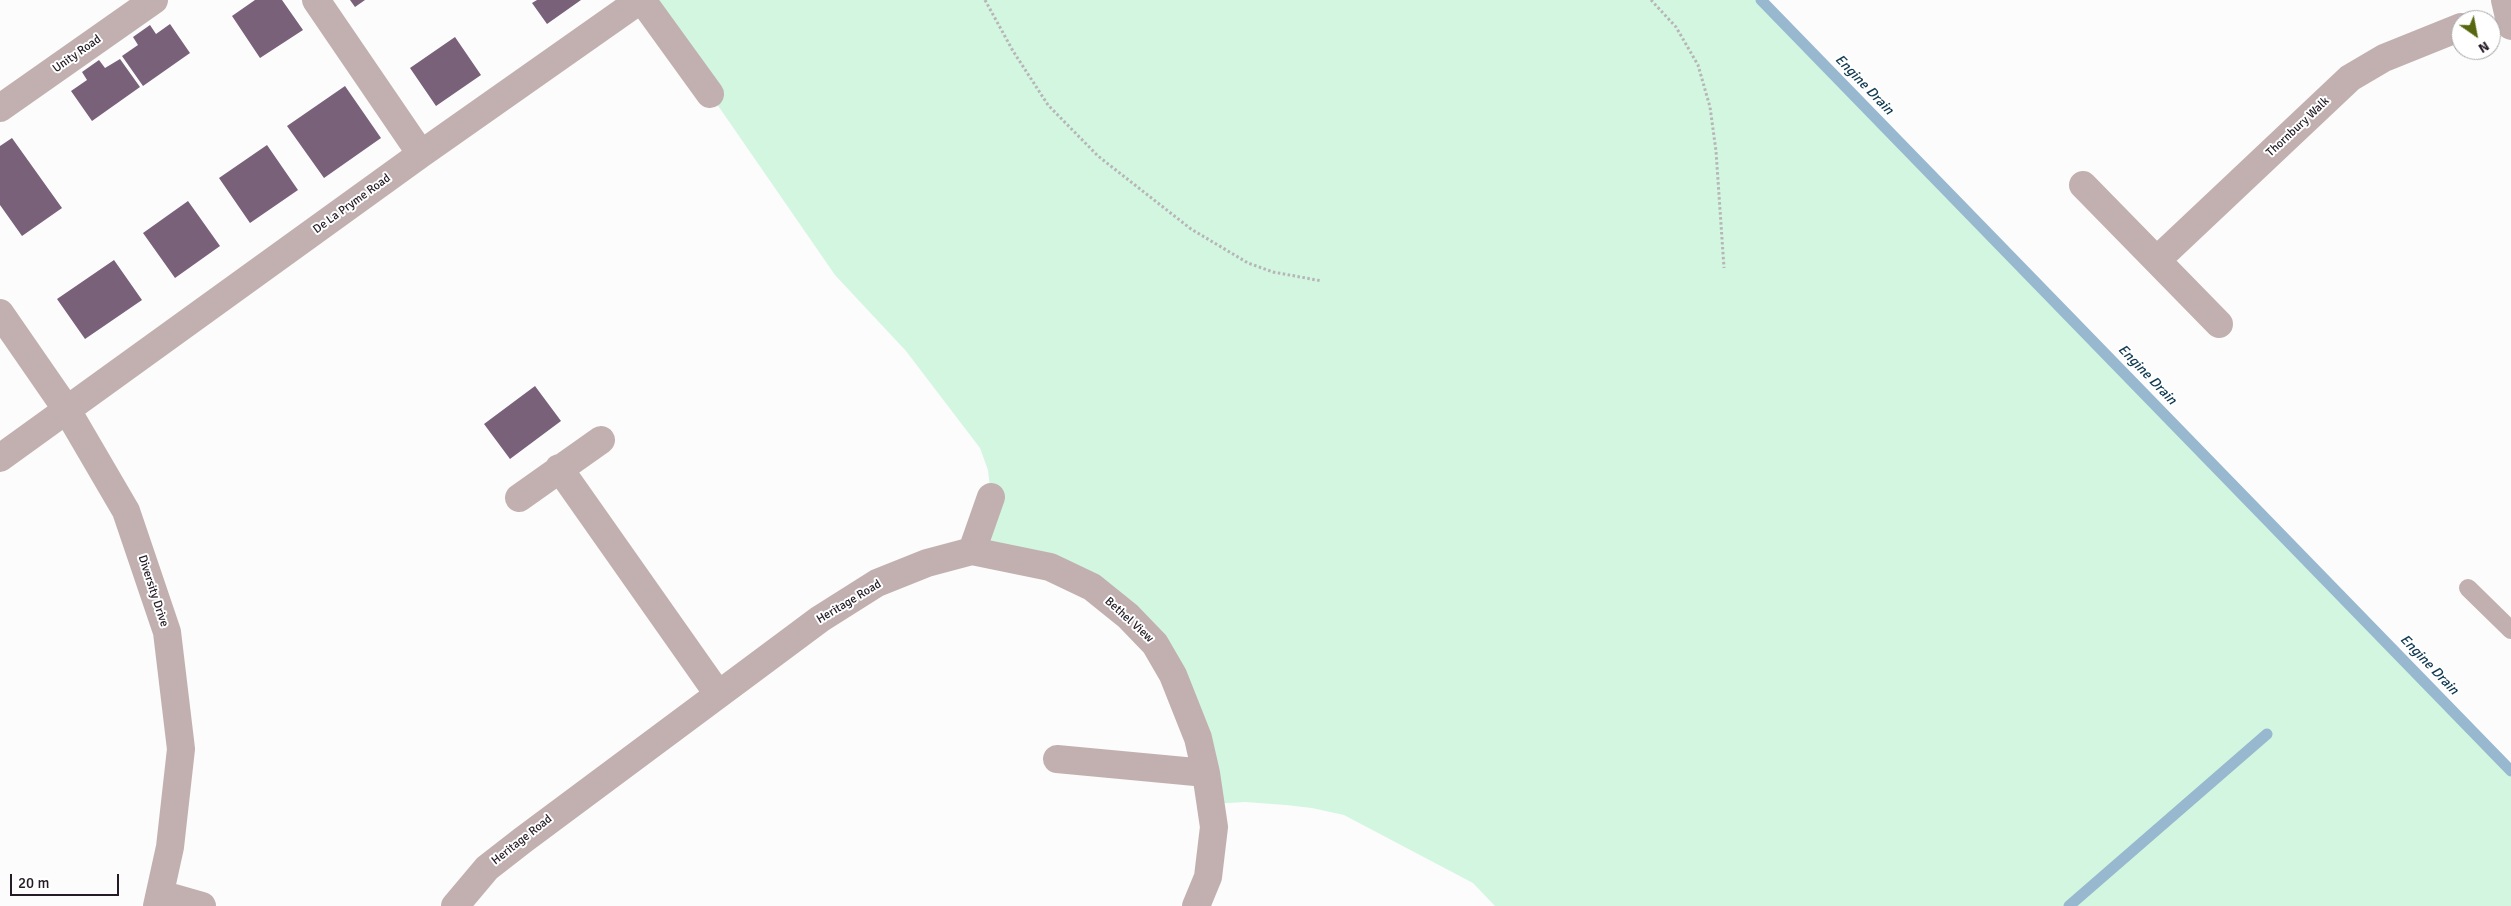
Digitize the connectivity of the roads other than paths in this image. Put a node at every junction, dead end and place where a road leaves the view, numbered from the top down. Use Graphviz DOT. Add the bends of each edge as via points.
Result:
graph roads {
  1 [pos="154,0"];
  2 [pos="316,0"];
  3 [pos="641,0"];
  4 [pos="2451,31"];
  5 [pos="710,94"];
  6 [pos="0,108"];
  7 [pos="421,154"];
  8 [pos="2083,185"];
  9 [pos="2157,260"];
  10 [pos="0,313"];
  11 [pos="2219,324"];
  12 [pos="67,410"];
  13 [pos="601,440"];
  14 [pos="0,458"];
  15 [pos="559,468"];
  16 [pos="991,497"];
  17 [pos="519,498"];
  18 [pos="972,550"];
  19 [pos="2468,588"];
  20 [pos="2511,630"];
  21 [pos="718,694"];
  22 [pos="1057,759"];
  23 [pos="1206,773"];
  24 [pos="158,900"];
  25 [pos="202,906"];
  26 [pos="455,906"];
  27 [pos="1196,906"];
  1 -- 6 [label="street, Unity Road"];
  2 -- 7 [label="street"];
  3 -- 5 [label="street, De La Pryme Road"];
  3 -- 7 [label="street, De La Pryme Road"];
  4 -- 9 [label="street, Thornbury Walk" via="2384,58 2350,78"];
  7 -- 12 [label="street, De La Pryme Road"];
  8 -- 9 [label="street"];
  9 -- 11 [label="street"];
  10 -- 12 [label="street, Diversity Drive"];
  12 -- 14 [label="street, De La Pryme Road"];
  12 -- 24 [label="street, Diversity Drive" via="126,511 166,632 181,749 170,847"];
  13 -- 15 [label="street"];
  15 -- 17 [label="street"];
  15 -- 21 [label="street"];
  16 -- 18 [label="street"];
  18 -- 21 [label="street, Heritage Road" via="877,583 820,619"];
  18 -- 23 [label="street, Bethel View" via="1050,567 1092,587 1128,616 1155,644 1173,675 1198,738"];
  19 -- 20 [label="lane"];
  21 -- 26 [label="street, Heritage Road" via="487,868"];
  22 -- 23 [label="street"];
  23 -- 27 [label="street, Bethel View" via="1213,836 1208,878"];
  24 -- 25 [label="street"];
}
